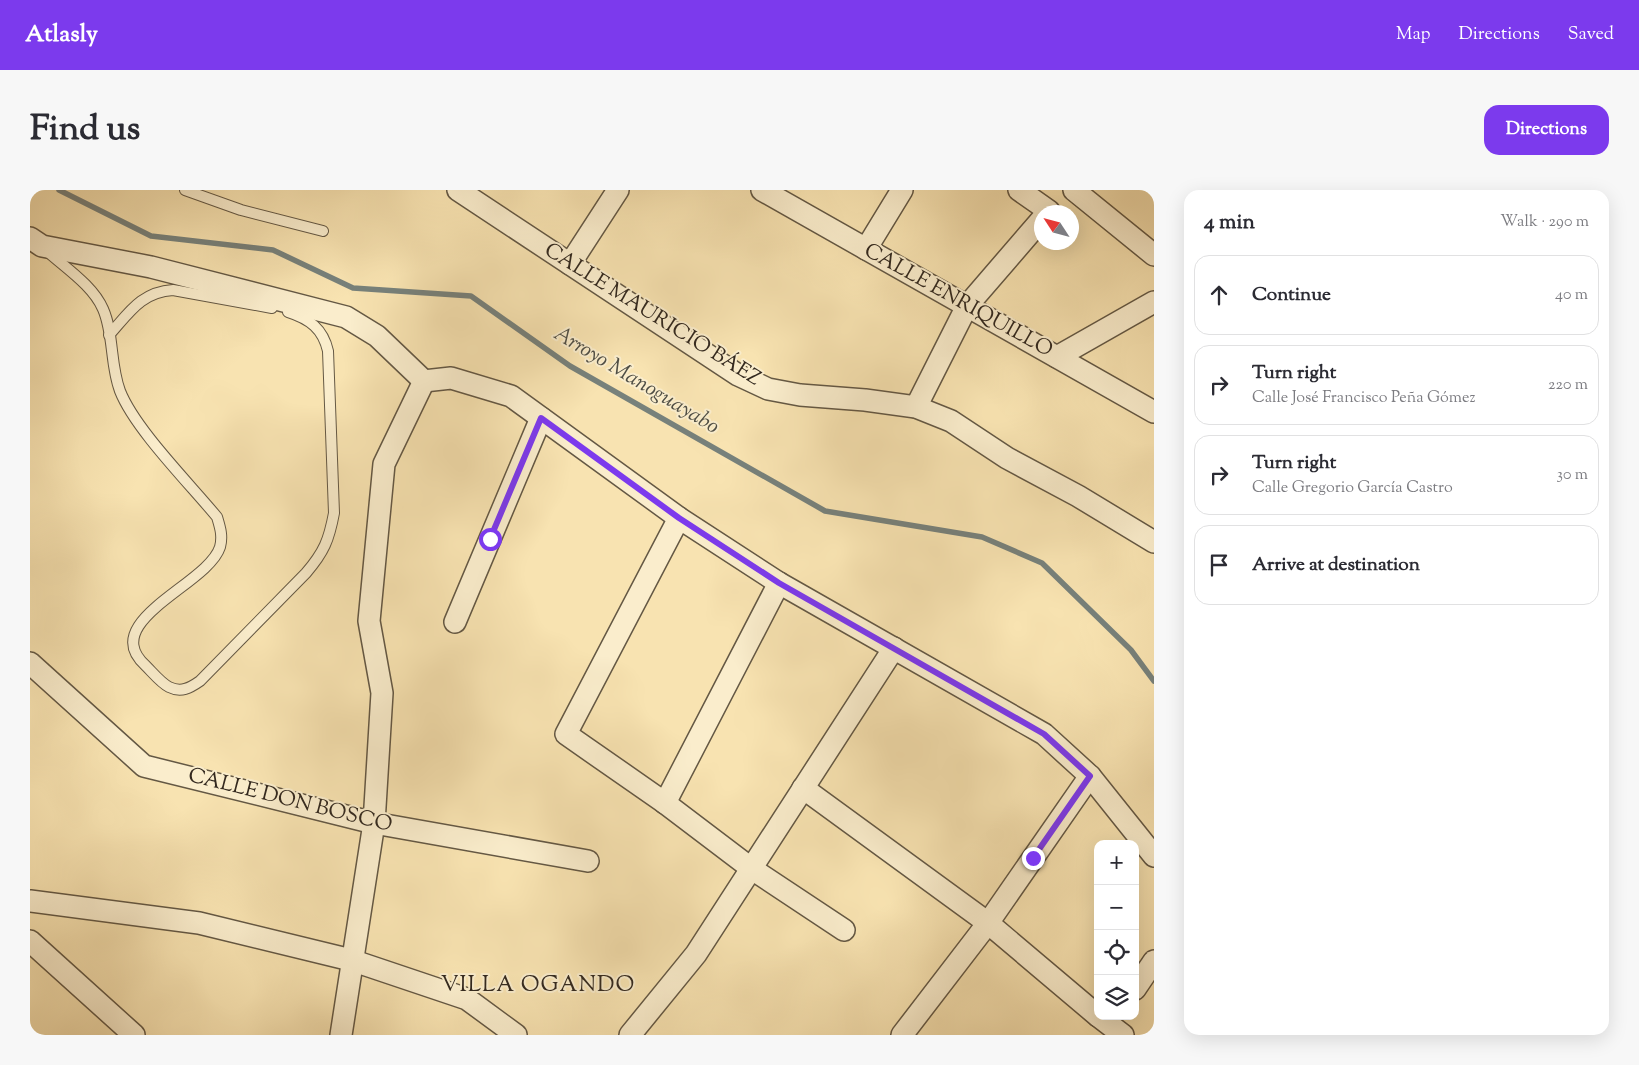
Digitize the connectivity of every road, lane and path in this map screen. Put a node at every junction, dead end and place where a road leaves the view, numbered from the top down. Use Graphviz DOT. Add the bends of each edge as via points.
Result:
graph roads {
  1 [pos="185,190"];
  2 [pos="458,190"];
  3 [pos="618,190"];
  4 [pos="762,190"];
  5 [pos="902,190"];
  6 [pos="1020,190"];
  7 [pos="1063,190"];
  8 [pos="1074,190"];
  9 [pos="1036,205"];
  10 [pos="1052,205"];
  11 [pos="1034,228"];
  12 [pos="323,231"];
  13 [pos="36,242"];
  14 [pos="866,249"];
  15 [pos="1154,255"];
  16 [pos="570,264"];
  17 [pos="1154,302"];
  18 [pos="967,306"];
  19 [pos="109,335"];
  20 [pos="1057,356"];
  21 [pos="424,381"];
  22 [pos="916,407"];
  23 [pos="1154,412"];
  24 [pos="541,418"];
  25 [pos="679,518"];
  26 [pos="1154,542"];
  27 [pos="779,583"];
  28 [pos="455,622"];
  29 [pos="894,648"];
  30 [pos="30,663"];
  31 [pos="1090,776"];
  32 [pos="803,788"];
  33 [pos="665,803"];
  34 [pos="374,823"];
  35 [pos="1154,856"];
  36 [pos="588,861"];
  37 [pos="752,869"];
  38 [pos="30,901"];
  39 [pos="988,923"];
  40 [pos="844,930"];
  41 [pos="30,940"];
  42 [pos="351,960"];
  43 [pos="1154,961"];
  44 [pos="1139,983"];
  45 [pos="1108,1024"];
  46 [pos="134,1035"];
  47 [pos="341,1035"];
  48 [pos="516,1035"];
  49 [pos="630,1035"];
  50 [pos="902,1035"];
  1 -- 12 [label="lane" via="241,210"];
  2 -- 16 [label="street, CALLE MAURICIO BÁEZ"];
  3 -- 16 [label="street"];
  4 -- 14 [label="street, CALLE ENRIQUILLO"];
  5 -- 14 [label="street"];
  6 -- 9 [label="street"];
  7 -- 10 [label="street"];
  8 -- 15 [label="street"];
  11 -- 18 [label="street"];
  13 -- 19 [label="lane" via="90,289 104,309"];
  13 -- 21 [label="street" via="151,267 346,318 378,336"];
  14 -- 18 [label="street, CALLE ENRIQUILLO"];
  16 -- 22 [label="street, CALLE MAURICIO BÁEZ" via="738,375 768,389"];
  17 -- 20 [label="street"];
  18 -- 20 [label="street, CALLE ENRIQUILLO"];
  18 -- 22 [label="street"];
  19 -- 19 [label="lane" via="148,296 158,291 173,290 279,309 299,316 320,330 328,352 334,513 329,539 306,573 200,681 188,689 168,686 138,658 133,649 133,639 150,611 214,560 222,533 217,517 137,420 120,391"];
  20 -- 23 [label="street, CALLE ENRIQUILLO"];
  21 -- 24 [label="street" via="451,378 511,396"];
  21 -- 34 [label="street" via="384,464 369,621 382,693"];
  22 -- 26 [label="street, CALLE MAURICIO BÁEZ" via="951,421 1007,458"];
  24 -- 25 [label="street"];
  24 -- 28 [label="street"];
  25 -- 27 [label="street"];
  25 -- 33 [label="street" via="566,734"];
  27 -- 29 [label="street"];
  27 -- 33 [label="street"];
  29 -- 31 [label="street" via="1044,734"];
  29 -- 32 [label="street"];
  30 -- 34 [label="street, CALLE DON BOSCO" via="144,766"];
  31 -- 35 [label="street"];
  31 -- 39 [label="street"];
  32 -- 37 [label="street"];
  32 -- 39 [label="street"];
  33 -- 37 [label="street"];
  34 -- 36 [label="street, CALLE DON BOSCO"];
  34 -- 42 [label="street"];
  37 -- 40 [label="street"];
  37 -- 49 [label="street" via="696,954"];
  38 -- 42 [label="street" via="199,923"];
  39 -- 45 [label="street"];
  39 -- 50 [label="street"];
  41 -- 46 [label="street"];
  42 -- 47 [label="street"];
  42 -- 48 [label="street" via="467,999"];
  43 -- 44 [label="street"];
}
